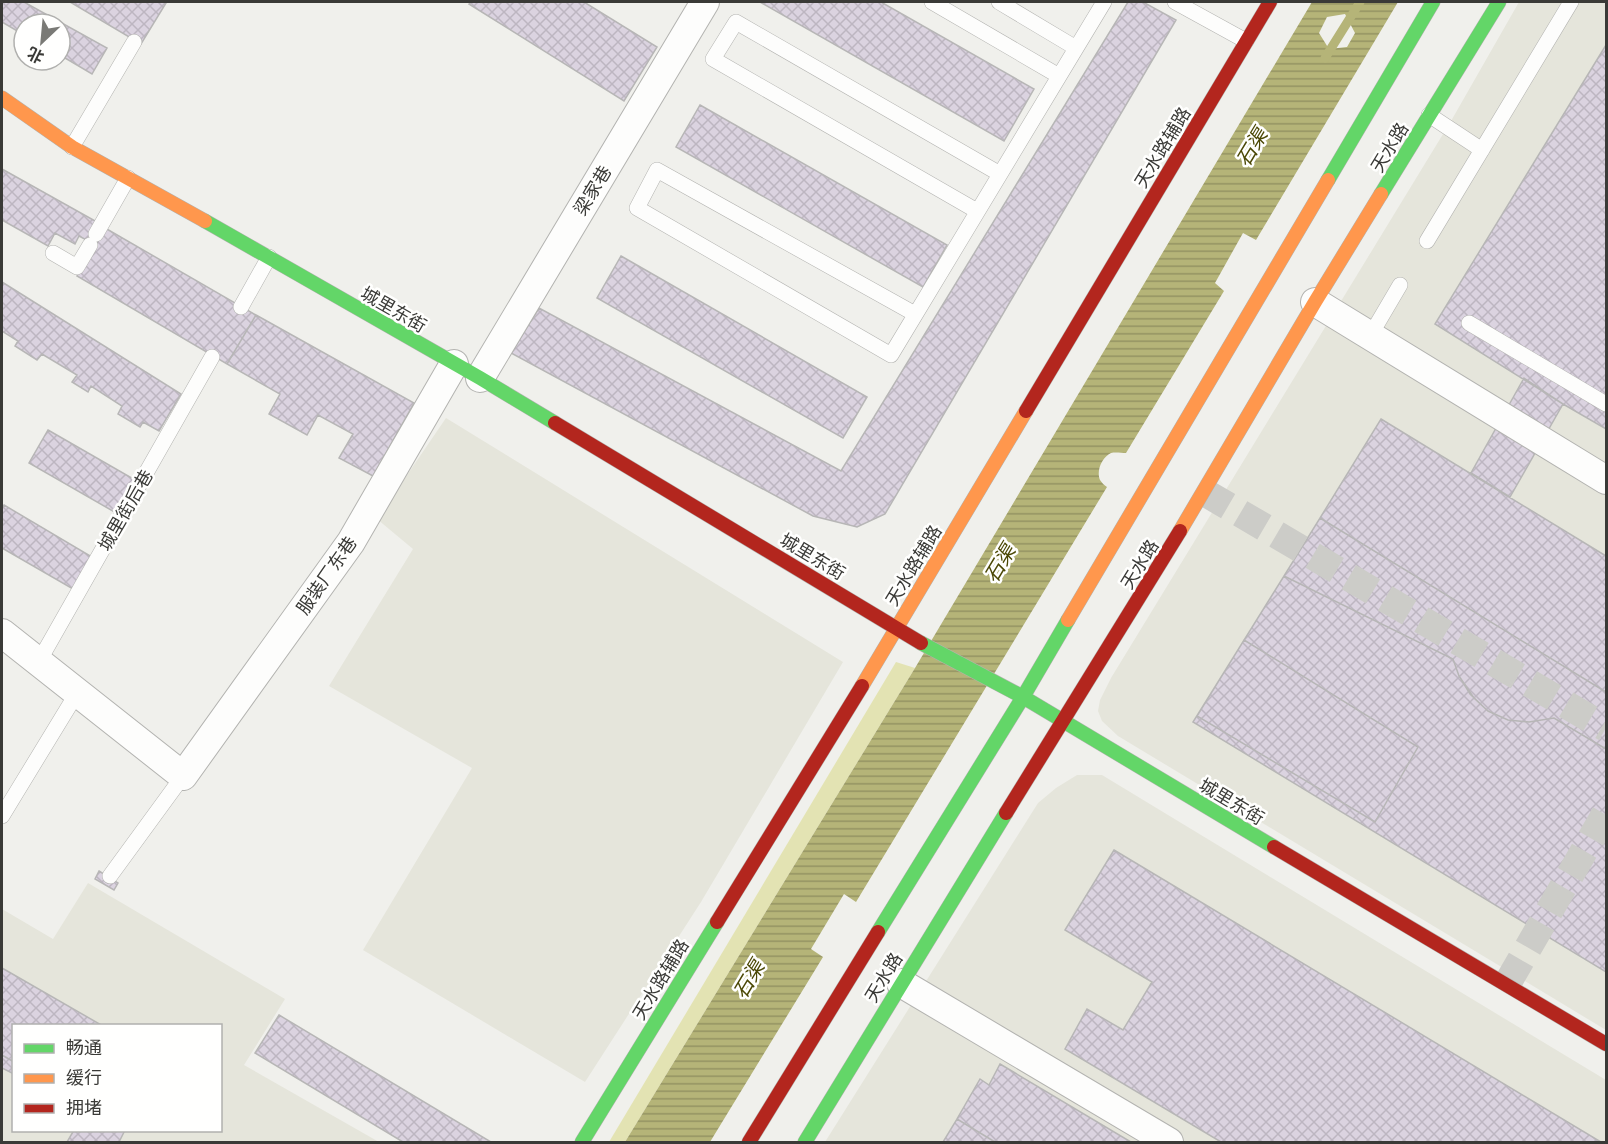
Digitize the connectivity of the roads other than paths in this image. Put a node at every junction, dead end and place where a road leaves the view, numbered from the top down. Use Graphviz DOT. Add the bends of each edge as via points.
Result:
graph roads {
  1 [pos="705,2"];
  2 [pos="932,2"];
  3 [pos="999,2"];
  4 [pos="1104,2"];
  5 [pos="1175,2"];
  6 [pos="1270,2"];
  7 [pos="1432,2"];
  8 [pos="1499,2"];
  9 [pos="1571,2"];
  10 [pos="1246,41"];
  11 [pos="134,42"];
  12 [pos="1077,48"];
  13 [pos="1059,76"];
  14 [pos="2,99"];
  15 [pos="1429,115"];
  16 [pos="72,147"];
  17 [pos="1482,150"];
  18 [pos="1000,174"];
  19 [pos="128,178"];
  20 [pos="978,211"];
  21 [pos="1427,241"];
  22 [pos="53,254"];
  23 [pos="269,257"];
  24 [pos="1401,285"];
  25 [pos="1315,302"];
  26 [pos="241,307"];
  27 [pos="915,314"];
  28 [pos="1469,323"];
  29 [pos="1370,336"];
  30 [pos="212,357"];
  31 [pos="454,364"];
  32 [pos="480,378"];
  33 [pos="1606,404"];
  34 [pos="1606,480"];
  35 [pos="897,628"];
  36 [pos="2,633"];
  37 [pos="38,663"];
  38 [pos="77,693"];
  39 [pos="1023,697"];
  40 [pos="1062,722"];
  41 [pos="183,776"];
  42 [pos="2,816"];
  43 [pos="110,876"];
  44 [pos="901,983"];
  45 [pos="1606,1044"];
  46 [pos="582,1143"];
  47 [pos="749,1143"];
  48 [pos="805,1143"];
  49 [pos="1169,1143"];
  1 -- 32 [label="street, 梁家巷"];
  2 -- 13 [label="lane"];
  3 -- 12 [label="lane"];
  4 -- 12 [label="lane"];
  5 -- 10 [label="lane"];
  6 -- 10 [label="street, 天水路辅路"];
  7 -- 39 [label="street, 天水路"];
  8 -- 15 [label="street, 天水路"];
  9 -- 17 [label="lane"];
  10 -- 35 [label="street, 天水路辅路"];
  11 -- 16 [label="lane"];
  12 -- 13 [label="lane"];
  13 -- 18 [label="lane"];
  14 -- 16 [label="street, 城里东街"];
  15 -- 17 [label="lane"];
  15 -- 25 [label="street, 天水路"];
  16 -- 19 [label="street, 城里东街"];
  17 -- 21 [label="lane"];
  18 -- 20 [label="lane"];
  18 -- 20 [label="lane" via="736,22 718,50 713,60"];
  19 -- 22 [label="lane" via="77,267"];
  19 -- 23 [label="street, 城里东街"];
  20 -- 27 [label="lane"];
  23 -- 26 [label="lane"];
  23 -- 31 [label="street, 城里东街"];
  24 -- 29 [label="lane"];
  25 -- 29 [label="street"];
  25 -- 40 [label="street, 天水路"];
  27 -- 27 [label="lane" via="891,355 637,208 657,170"];
  28 -- 33 [label="lane"];
  29 -- 34 [label="street"];
  30 -- 37 [label="lane, 城里街后巷"];
  31 -- 32 [label="street, 城里东街"];
  31 -- 41 [label="street, 服装厂东巷" via="351,542"];
  32 -- 35 [label="street, 城里东街"];
  35 -- 39 [label="street, 城里东街"];
  35 -- 46 [label="street, 天水路辅路"];
  36 -- 37 [label="street"];
  37 -- 38 [label="street"];
  38 -- 41 [label="street"];
  38 -- 42 [label="lane"];
  39 -- 40 [label="street, 城里东街"];
  39 -- 47 [label="street, 天水路"];
  40 -- 44 [label="street, 天水路"];
  40 -- 45 [label="street, 城里东街"];
  41 -- 43 [label="lane"];
  44 -- 48 [label="street, 天水路"];
  44 -- 49 [label="street"];
}
